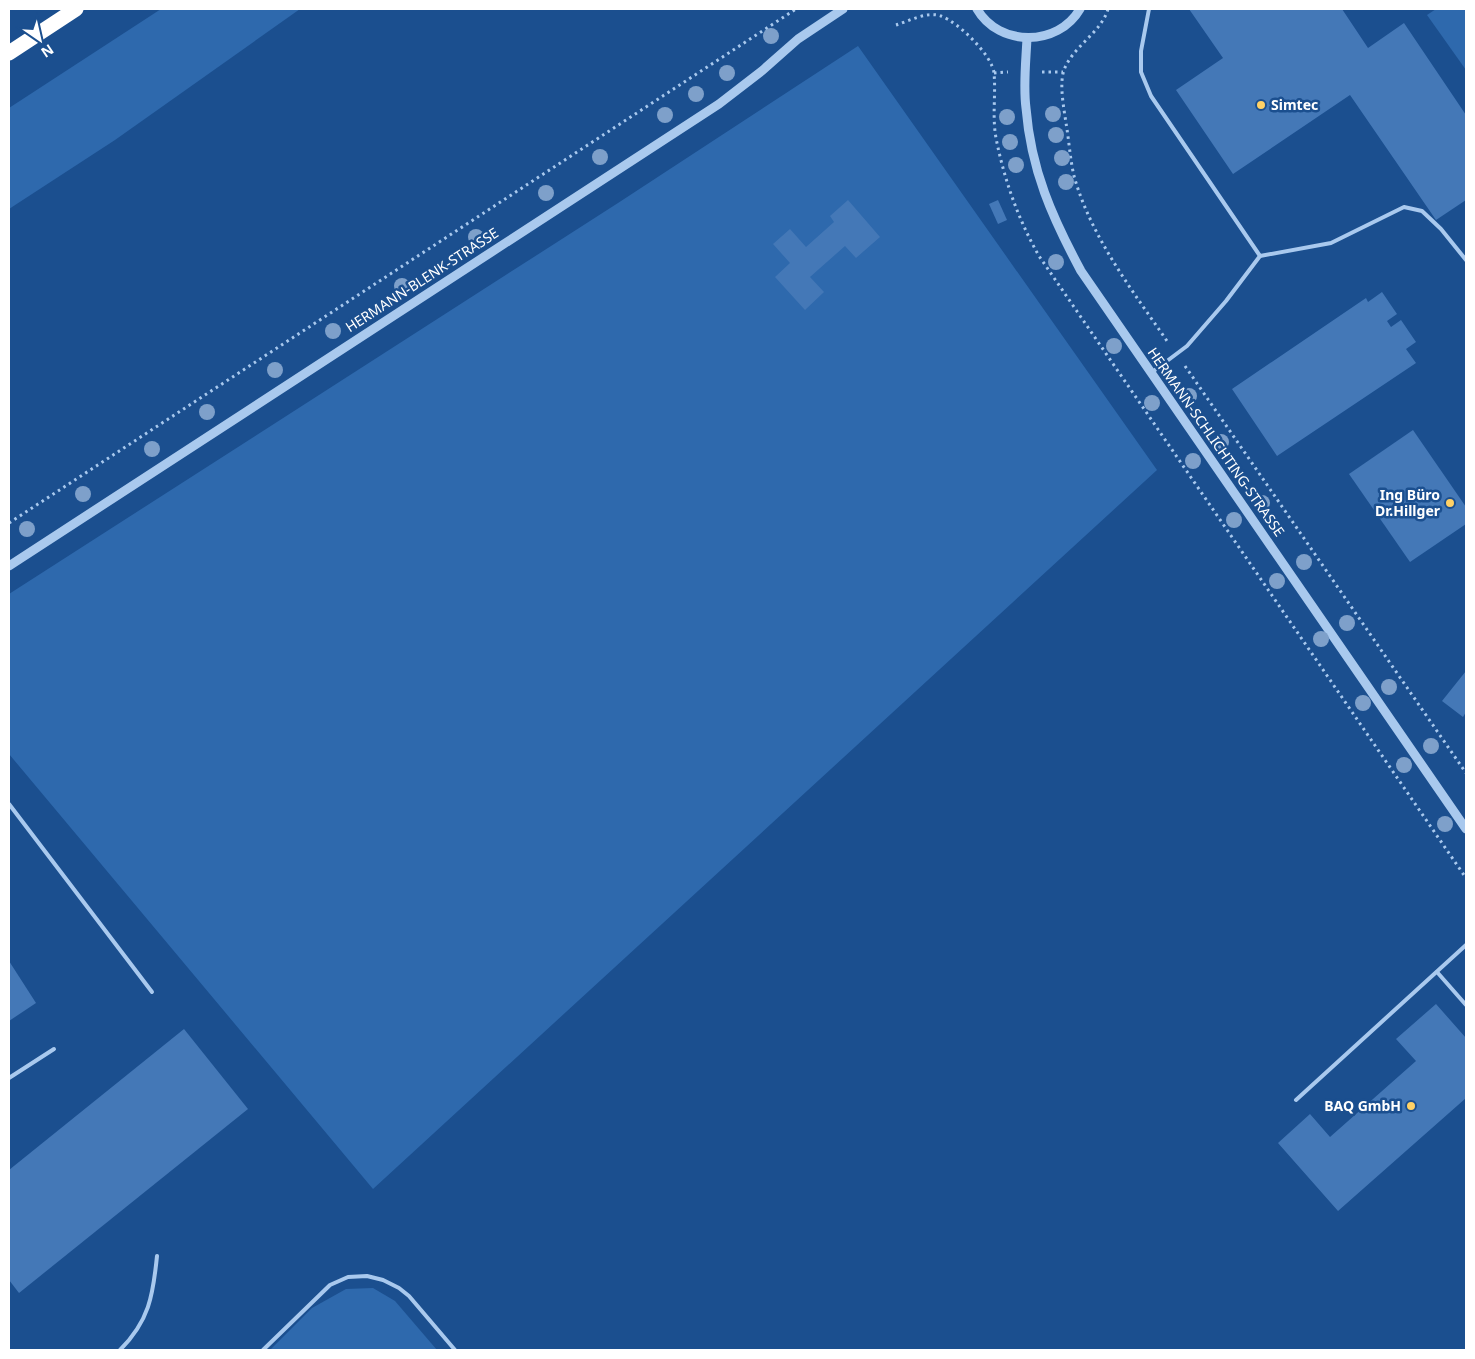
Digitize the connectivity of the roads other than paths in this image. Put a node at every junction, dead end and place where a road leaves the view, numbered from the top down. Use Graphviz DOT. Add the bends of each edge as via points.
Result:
graph roads {
  1 [pos="76,9"];
  2 [pos="843,9"];
  3 [pos="976,9"];
  4 [pos="1080,9"];
  5 [pos="1149,9"];
  6 [pos="1027,38"];
  7 [pos="9,53"];
  8 [pos="1260,256"];
  9 [pos="1466,260"];
  10 [pos="1151,373"];
  11 [pos="9,566"];
  12 [pos="9,804"];
  13 [pos="1466,829"];
  14 [pos="1466,946"];
  15 [pos="1437,972"];
  16 [pos="152,992"];
  17 [pos="1466,1005"];
  18 [pos="54,1048"];
  19 [pos="9,1078"];
  20 [pos="1296,1100"];
  21 [pos="157,1256"];
  22 [pos="120,1350"];
  23 [pos="263,1350"];
  24 [pos="456,1350"];
  1 -- 7 [label="highway"];
  2 -- 11 [label="street, HERMANN-BLENK-STRASSE" via="798,38 719,104"];
  3 -- 6 [label="street" via="1000,31"];
  4 -- 6 [label="street" via="1056,32"];
  5 -- 8 [label="lane" via="1141,51 1141,72 1151,96"];
  6 -- 10 [label="street, HERMANN-SCHLICHTING-STRASSE" via="1025,107 1043,192 1081,271"];
  8 -- 9 [label="lane" via="1331,243 1404,207 1422,211"];
  8 -- 10 [label="lane" via="1187,346"];
  10 -- 13 [label="street, HERMANN-SCHLICHTING-STRASSE"];
  12 -- 16 [label="lane"];
  14 -- 15 [label="lane"];
  15 -- 17 [label="lane"];
  15 -- 20 [label="lane"];
  18 -- 19 [label="lane"];
  21 -- 22 [label="lane" via="150,1304 141,1325"];
  23 -- 24 [label="lane" via="330,1285 348,1277 367,1276 383,1280 409,1296"];
}
